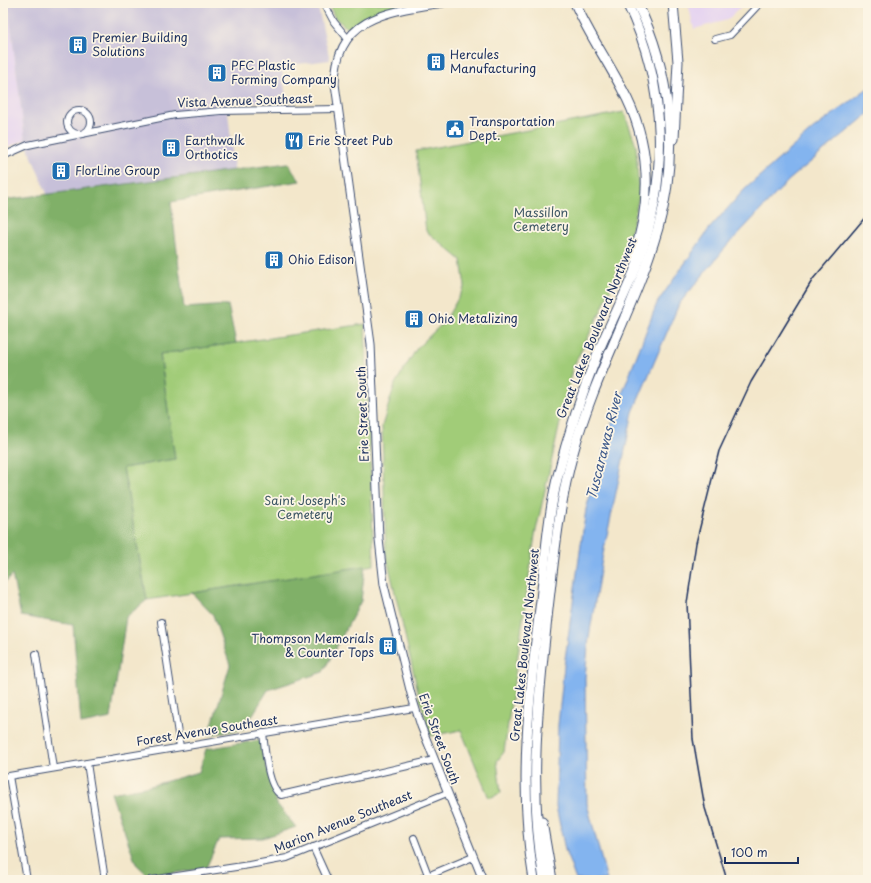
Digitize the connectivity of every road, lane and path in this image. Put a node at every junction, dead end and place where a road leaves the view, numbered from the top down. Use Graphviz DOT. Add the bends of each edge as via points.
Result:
graph roads {
  1 [pos="324,3"];
  2 [pos="443,3"];
  3 [pos="575,3"];
  4 [pos="627,3"];
  5 [pos="637,3"];
  6 [pos="674,3"];
  7 [pos="760,3"];
  8 [pos="348,39"];
  9 [pos="715,39"];
  10 [pos="338,109"];
  11 [pos="82,134"];
  12 [pos="3,156"];
  13 [pos="639,281"];
  14 [pos="610,327"];
  15 [pos="161,622"];
  16 [pos="36,654"];
  17 [pos="414,708"];
  18 [pos="536,728"];
  19 [pos="263,734"];
  20 [pos="180,747"];
  21 [pos="434,760"];
  22 [pos="86,763"];
  23 [pos="53,768"];
  24 [pos="6,776"];
  25 [pos="447,793"];
  26 [pos="414,838"];
  27 [pos="313,847"];
  28 [pos="473,857"];
  29 [pos="196,873"];
  30 [pos="429,878"];
  31 [pos="27,880"];
  32 [pos="105,880"];
  33 [pos="150,880"];
  34 [pos="197,880"];
  35 [pos="328,880"];
  36 [pos="418,880"];
  37 [pos="483,880"];
  38 [pos="534,880"];
  39 [pos="544,880"];
  40 [pos="552,880"];
  1 -- 8 [label="street" via="334,22"];
  2 -- 8 [label="main road, Erie Street South" via="382,15 363,25"];
  3 -- 14 [label="highway" via="629,102 640,133 646,165 647,194 643,223"];
  4 -- 14 [label="highway, Great Lakes Boulevard Northwest" via="645,48 656,93 660,133 658,176 647,235"];
  5 -- 13 [label="highway, Great Lakes Boulevard Northwest" via="659,63 666,101 669,144 663,210"];
  6 -- 13 [label="highway" via="678,62 670,182 658,243"];
  7 -- 9 [label="street" via="730,35"];
  8 -- 10 [label="main road, Erie Street South" via="336,71"];
  10 -- 11 [label="street, Vista Avenue Southeast" via="199,112 149,119"];
  10 -- 17 [label="main road, Erie Street South" via="371,344 382,575"];
  11 -- 11 [label="street" via="89,130 91,119 83,110 76,110 67,119 68,127 74,133"];
  11 -- 12 [label="street, Vista Avenue Southeast" via="28,145"];
  13 -- 18 [label="highway, Great Lakes Boulevard Northwest" via="592,391 568,475 556,540"];
  14 -- 38 [label="highway, Great Lakes Boulevard Northwest" via="573,419 550,520 526,746 526,809"];
  15 -- 20 [label="street"];
  16 -- 23 [label="street"];
  17 -- 19 [label="street, Forest Avenue Southeast"];
  17 -- 21 [label="main road, Erie Street South"];
  18 -- 39 [label="highway, Great Lakes Boulevard Northwest" via="535,798"];
  18 -- 40 [label="highway" via="543,826"];
  19 -- 20 [label="street, Forest Avenue Southeast"];
  19 -- 21 [label="street" via="270,776 276,791 281,795"];
  20 -- 22 [label="street, Forest Avenue Southeast"];
  21 -- 25 [label="main road, Erie Street South"];
  22 -- 23 [label="street, Forest Avenue Southeast"];
  22 -- 32 [label="street"];
  23 -- 24 [label="street, Forest Avenue Southeast"];
  24 -- 31 [label="street"];
  25 -- 27 [label="street, Marion Avenue Southeast"];
  25 -- 28 [label="main road, Erie Street South"];
  26 -- 30 [label="street"];
  27 -- 29 [label="street, Marion Avenue Southeast" via="274,861"];
  27 -- 35 [label="street"];
  28 -- 30 [label="street"];
  28 -- 37 [label="main road, Erie Street South"];
  29 -- 33 [label="street, Marion Avenue Southeast"];
  29 -- 34 [label="street"];
  30 -- 36 [label="street"];
}
